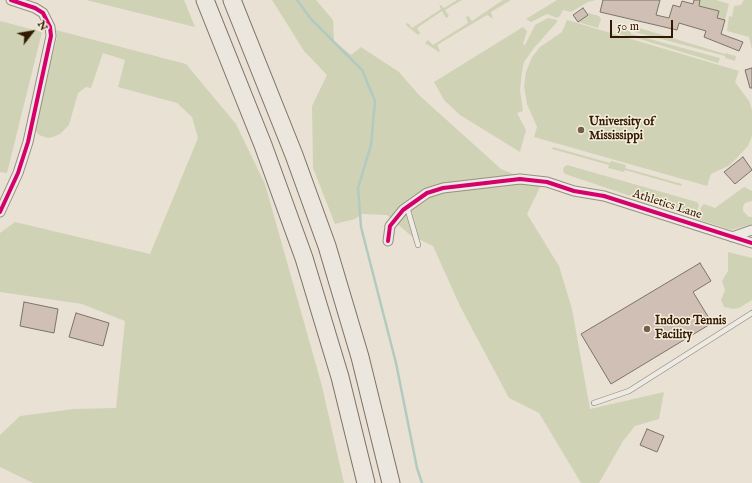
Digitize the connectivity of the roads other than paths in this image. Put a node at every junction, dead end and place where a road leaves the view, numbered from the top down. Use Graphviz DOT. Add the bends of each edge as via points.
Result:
graph roads {
  1 [pos="11,0"];
  2 [pos="205,0"];
  3 [pos="232,0"];
  4 [pos="407,207"];
  5 [pos="0,212"];
  6 [pos="752,230"];
  7 [pos="730,237"];
  8 [pos="388,241"];
  9 [pos="752,243"];
  10 [pos="418,246"];
  11 [pos="752,314"];
  12 [pos="594,403"];
  13 [pos="366,483"];
  14 [pos="391,483"];
  1 -- 5 [label="street" via="35,8 43,14 50,27 51,36 28,142 18,174"];
  2 -- 13 [label="highway" via="263,145 304,258 340,377"];
  3 -- 14 [label="highway" via="327,246 360,357"];
  4 -- 7 [label="street, Athletics Lane" via="427,193 443,188 528,180 547,182 574,191 615,199"];
  4 -- 8 [label="street, Athletics Lane" via="390,226"];
  4 -- 10 [label="lane"];
  6 -- 7 [label="street"];
  7 -- 9 [label="street, Athletics Lane"];
  11 -- 12 [label="lane" via="629,391"];
}
